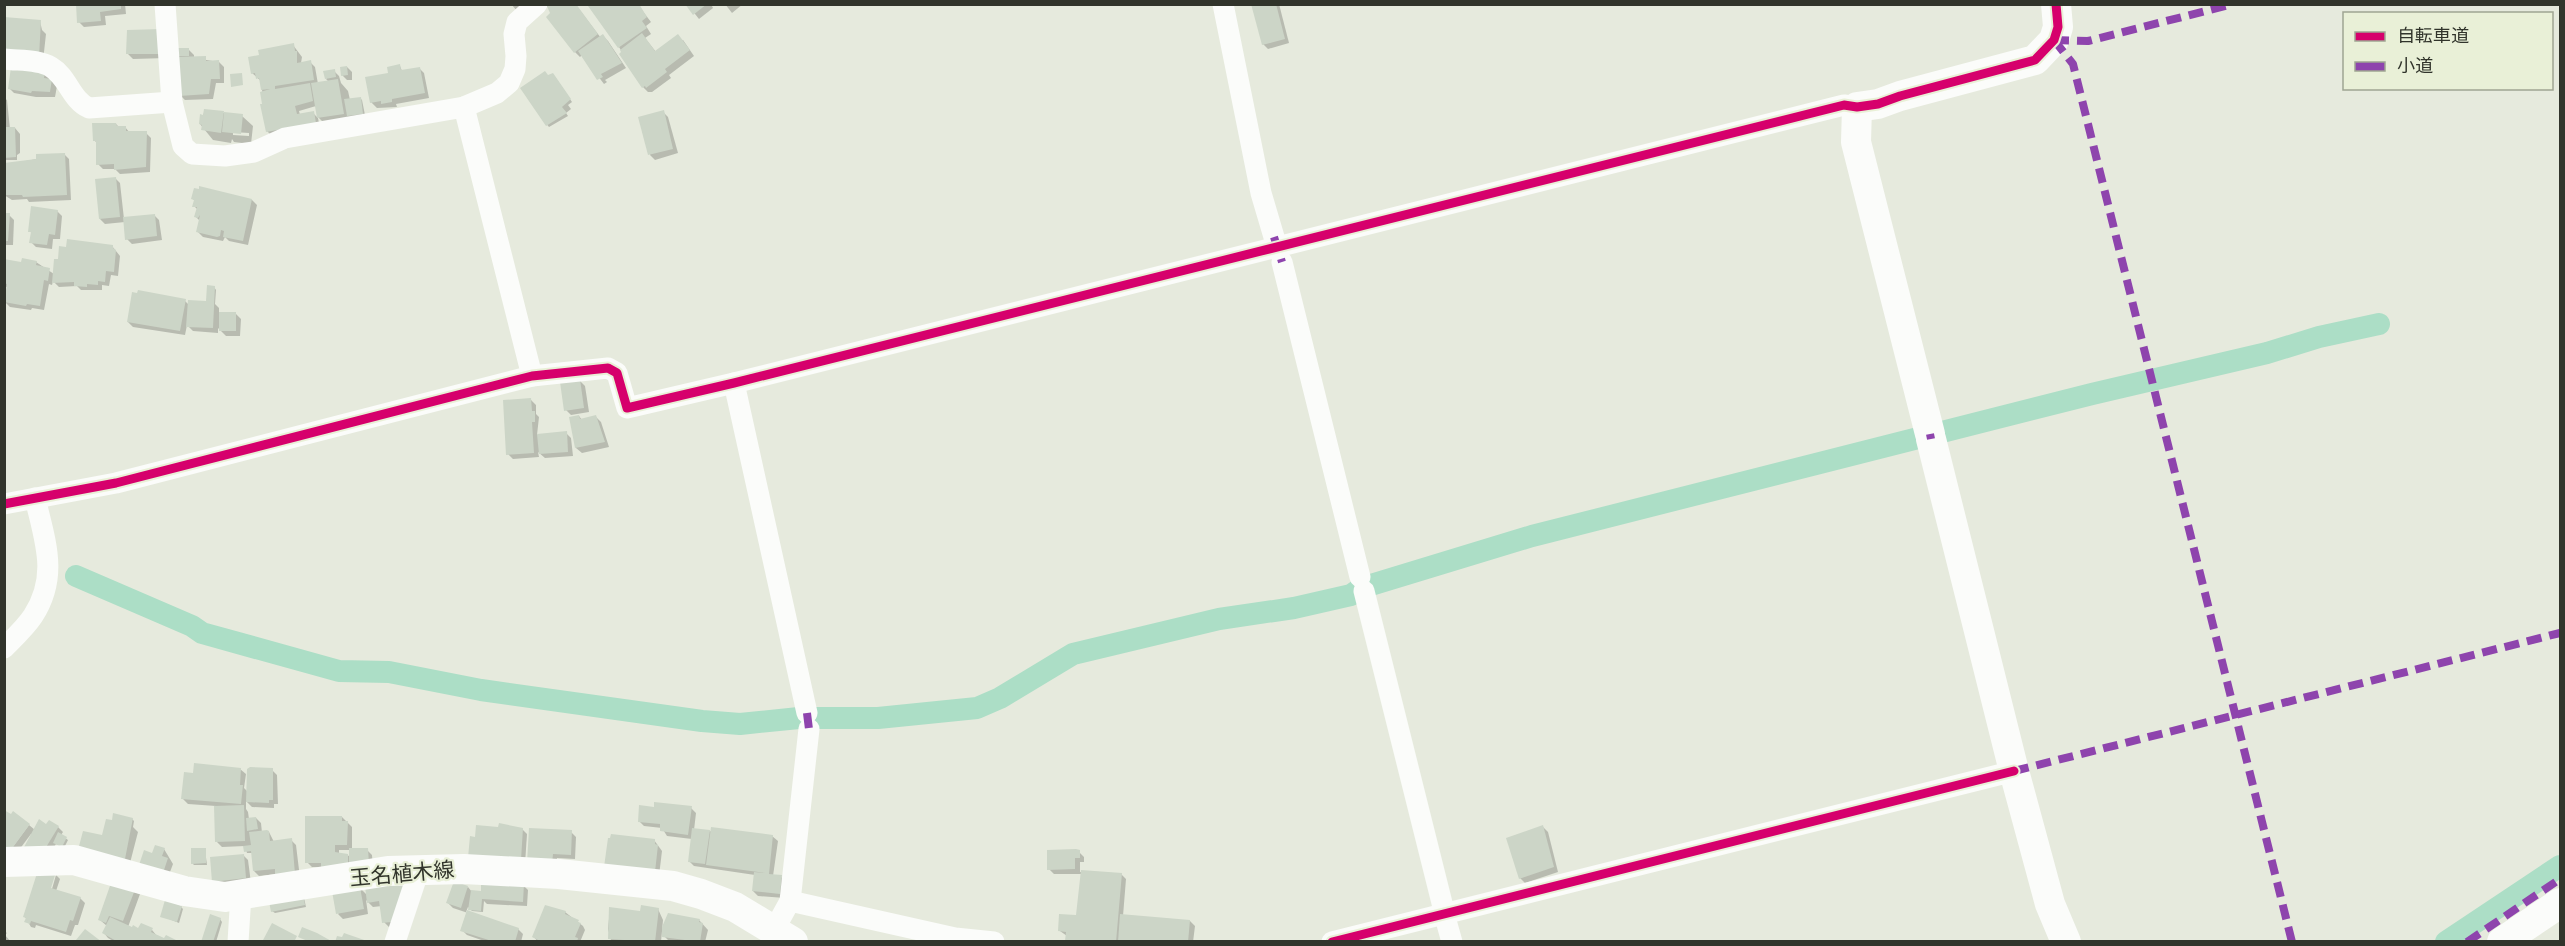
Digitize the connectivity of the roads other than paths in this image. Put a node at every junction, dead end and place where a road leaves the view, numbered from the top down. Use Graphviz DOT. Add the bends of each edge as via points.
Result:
graph roads {
  1 [pos="165,4"];
  2 [pos="537,4"];
  3 [pos="1223,4"];
  4 [pos="2056,4"];
  5 [pos="4,59"];
  6 [pos="172,102"];
  7 [pos="464,107"];
  8 [pos="1857,107"];
  9 [pos="1274,237"];
  10 [pos="1282,262"];
  11 [pos="532,376"];
  12 [pos="734,383"];
  13 [pos="35,498"];
  14 [pos="4,504"];
  15 [pos="4,648"];
  16 [pos="2014,771"];
  17 [pos="4,862"];
  18 [pos="419,870"];
  19 [pos="241,894"];
  20 [pos="790,901"];
  21 [pos="2560,903"];
  22 [pos="783,936"];
  23 [pos="238,942"];
  24 [pos="394,942"];
  25 [pos="994,942"];
  26 [pos="1332,942"];
  27 [pos="1452,942"];
  28 [pos="2066,942"];
  29 [pos="2502,942"];
  1 -- 6 [label="street"];
  2 -- 7 [label="street" via="517,22 515,69 509,83 497,93"];
  3 -- 9 [label="street" via="1261,193"];
  4 -- 8 [label="street" via="2058,27 2054,40 2035,60"];
  5 -- 6 [label="street" via="52,68 80,104 89,108"];
  6 -- 7 [label="street" via="183,146 192,154 225,156 254,152 285,138"];
  7 -- 11 [label="street"];
  8 -- 12 [label="street" via="1844,105"];
  8 -- 16 [label="street" via="1856,142"];
  10 -- 27 [label="street"];
  11 -- 12 [label="street" via="608,368 618,373 627,408"];
  11 -- 13 [label="street" via="116,483"];
  12 -- 20 [label="street" via="808,721"];
  13 -- 14 [label="street"];
  13 -- 15 [label="street" via="48,552 48,584 33,617"];
  16 -- 26 [label="street"];
  16 -- 28 [label="street" via="2050,904"];
  17 -- 19 [label="street, 玉名植木線" via="74,860 184,891 225,897"];
  18 -- 19 [label="street, 玉名植木線" via="388,871"];
  18 -- 22 [label="street, 玉名植木線" via="559,874 673,886 735,907"];
  18 -- 24 [label="street"];
  19 -- 23 [label="street"];
  20 -- 22 [label="street"];
  20 -- 25 [label="street" via="955,938"];
  21 -- 29 [label="street"];
}
